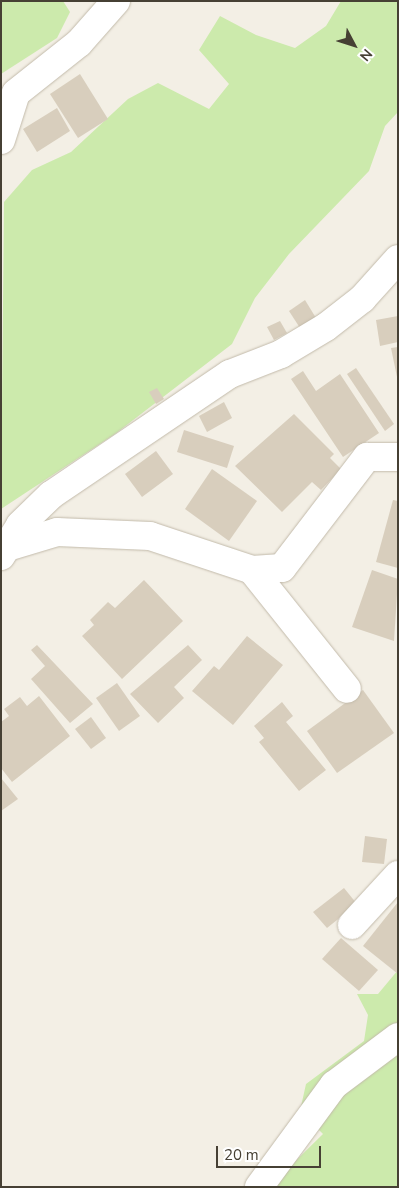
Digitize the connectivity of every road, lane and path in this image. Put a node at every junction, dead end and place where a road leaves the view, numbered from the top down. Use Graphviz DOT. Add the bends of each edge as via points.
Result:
graph roads {
  1 [pos="116,1"];
  2 [pos="1,140"];
  3 [pos="398,259"];
  4 [pos="398,457"];
  5 [pos="4,551"];
  6 [pos="252,570"];
  7 [pos="348,689"];
  8 [pos="398,875"];
  9 [pos="352,925"];
  10 [pos="398,1037"];
  11 [pos="259,1187"];
  1 -- 2 [label="street" via="80,44 16,93"];
  3 -- 5 [label="street" via="362,300 326,327 281,354 230,374 51,495 20,525"];
  4 -- 6 [label="street" via="367,457 282,568"];
  5 -- 6 [label="street" via="57,532 150,536"];
  6 -- 7 [label="street"];
  8 -- 9 [label="street"];
  10 -- 11 [label="street" via="334,1085"];
}
